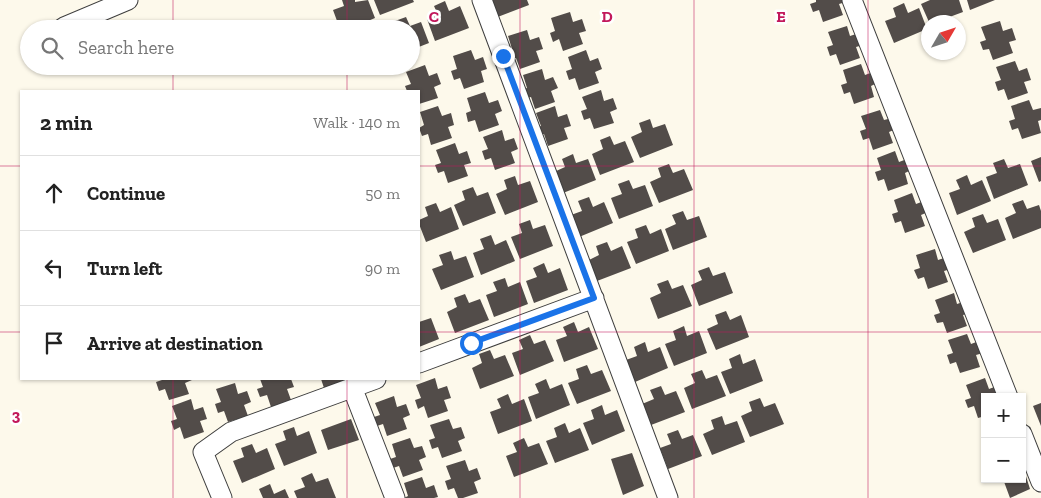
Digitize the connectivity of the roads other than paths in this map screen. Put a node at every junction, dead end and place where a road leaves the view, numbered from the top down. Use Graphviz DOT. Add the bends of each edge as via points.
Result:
graph roads {
  1 [pos="128,0"];
  2 [pos="482,0"];
  3 [pos="852,0"];
  4 [pos="81,20"];
  5 [pos="594,298"];
  6 [pos="420,363"];
  7 [pos="373,380"];
  8 [pos="352,387"];
  9 [pos="1006,393"];
  10 [pos="1024,438"];
  11 [pos="1041,482"];
  12 [pos="222,498"];
  13 [pos="394,498"];
  14 [pos="668,498"];
  1 -- 4 [label="street"];
  2 -- 5 [label="street"];
  3 -- 9 [label="street"];
  5 -- 6 [label="street"];
  5 -- 14 [label="street"];
  7 -- 8 [label="street"];
  8 -- 12 [label="street" via="231,432 203,452"];
  8 -- 13 [label="street"];
  10 -- 11 [label="street"];
}
